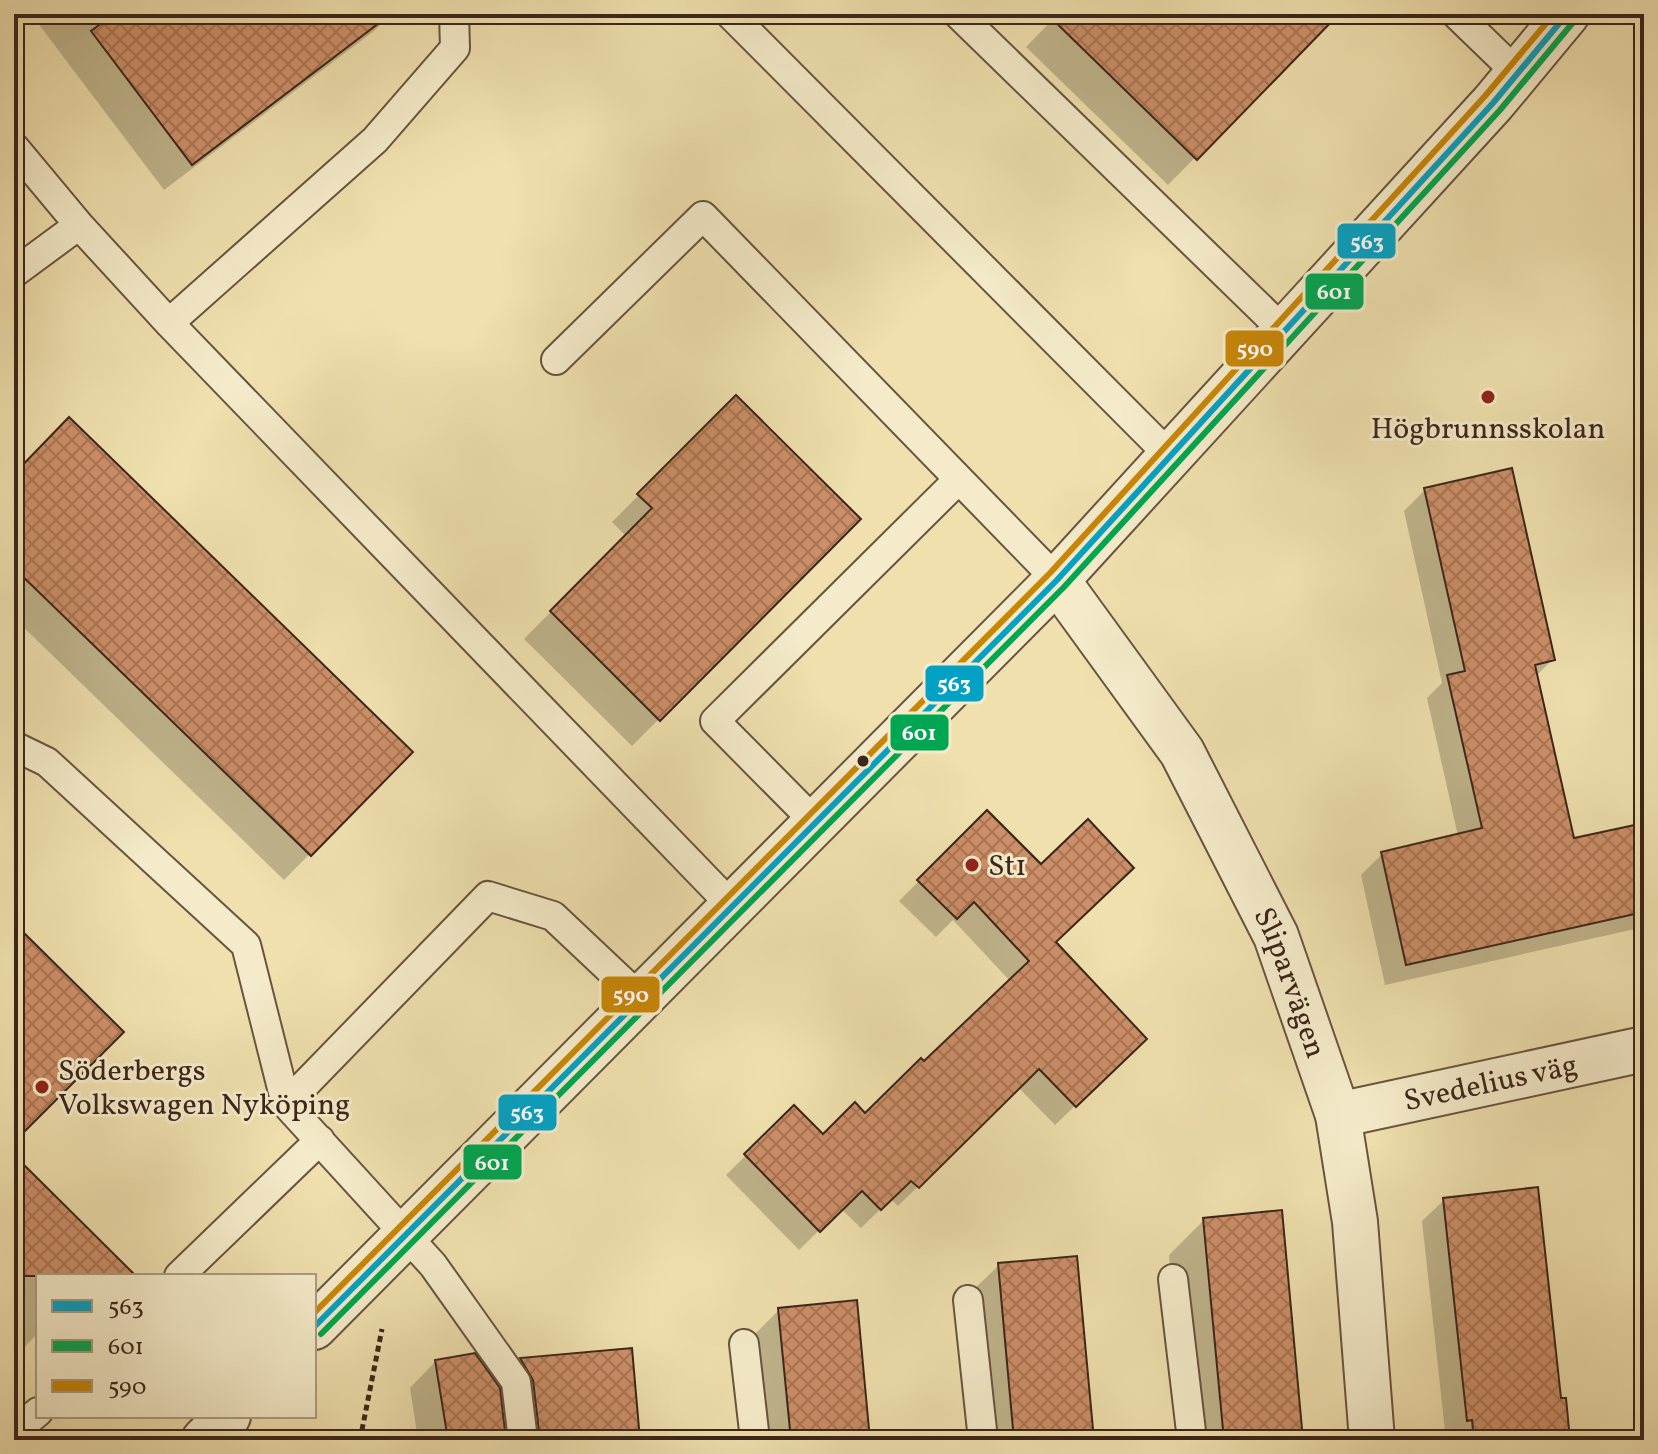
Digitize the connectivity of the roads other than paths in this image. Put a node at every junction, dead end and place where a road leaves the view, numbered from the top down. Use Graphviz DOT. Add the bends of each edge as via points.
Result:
graph roads {
  1 [pos="454,14"];
  2 [pos="730,14"];
  3 [pos="958,14"];
  4 [pos="1456,14"];
  5 [pos="1567,14"];
  6 [pos="1518,74"];
  7 [pos="14,147"];
  8 [pos="79,225"];
  9 [pos="14,273"];
  10 [pos="169,323"];
  11 [pos="1285,332"];
  12 [pos="556,360"];
  13 [pos="1170,456"];
  14 [pos="958,480"];
  15 [pos="1057,580"];
  16 [pos="14,746"];
  17 [pos="815,822"];
  18 [pos="732,906"];
  19 [pos="641,999"];
  20 [pos="1644,1049"];
  21 [pos="286,1104"];
  22 [pos="1338,1115"];
  23 [pos="320,1140"];
  24 [pos="405,1235"];
  25 [pos="181,1274"];
  26 [pos="1173,1279"];
  27 [pos="968,1300"];
  28 [pos="316,1325"];
  29 [pos="744,1344"];
  30 [pos="36,1414"];
  31 [pos="14,1432"];
  32 [pos="523,1440"];
  33 [pos="755,1440"];
  34 [pos="983,1440"];
  35 [pos="1192,1440"];
  36 [pos="1372,1440"];
  1 -- 10 [label="lane" via="455,48 375,140"];
  2 -- 13 [label="lane"];
  3 -- 11 [label="lane"];
  4 -- 6 [label="lane"];
  5 -- 6 [label="street"];
  6 -- 11 [label="street"];
  7 -- 8 [label="lane"];
  8 -- 9 [label="lane"];
  8 -- 10 [label="lane"];
  10 -- 18 [label="lane"];
  11 -- 13 [label="street"];
  12 -- 14 [label="lane" via="703,216"];
  13 -- 15 [label="street"];
  14 -- 15 [label="lane"];
  14 -- 17 [label="lane" via="715,721"];
  15 -- 17 [label="street"];
  15 -- 22 [label="street, Sliparvägen" via="1182,752 1276,936"];
  16 -- 21 [label="lane" via="47,762 246,945"];
  17 -- 18 [label="street"];
  18 -- 19 [label="street"];
  19 -- 21 [label="lane" via="553,916 488,896"];
  19 -- 24 [label="street"];
  20 -- 22 [label="street, Svedelius väg"];
  21 -- 23 [label="lane"];
  22 -- 36 [label="street, Sliparvägen" via="1355,1222"];
  23 -- 24 [label="lane"];
  23 -- 25 [label="lane"];
  24 -- 28 [label="street"];
  24 -- 32 [label="lane" via="433,1265 516,1382"];
  26 -- 35 [label="lane"];
  27 -- 34 [label="lane"];
  29 -- 33 [label="lane"];
  30 -- 31 [label="lane"];
}
